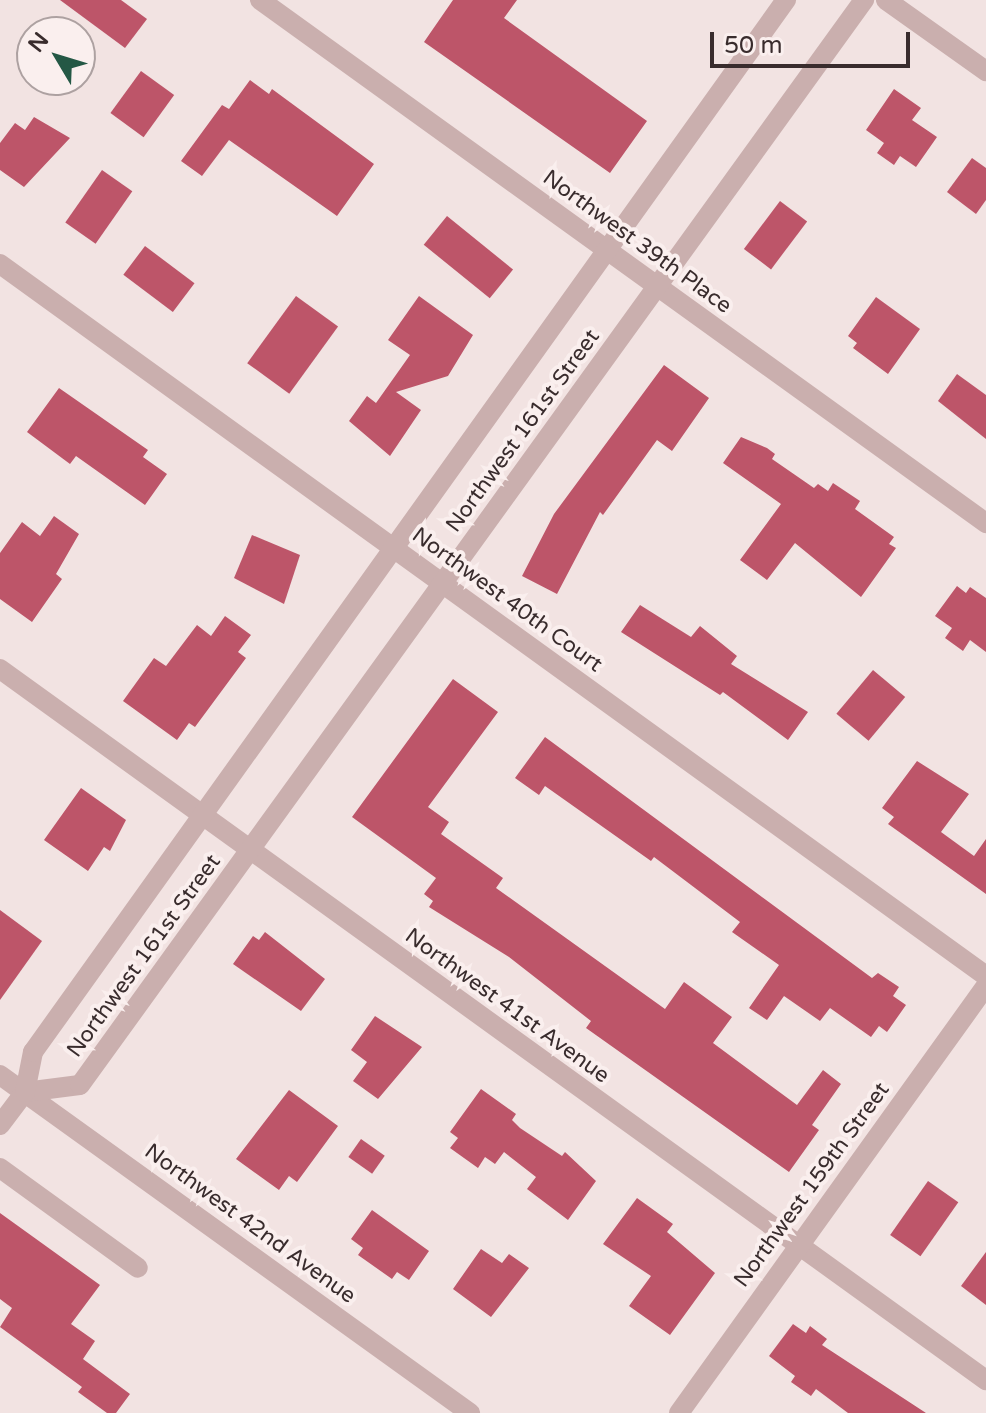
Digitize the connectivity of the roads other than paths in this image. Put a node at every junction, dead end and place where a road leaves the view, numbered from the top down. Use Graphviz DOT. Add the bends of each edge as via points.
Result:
graph roads {
  1 [pos="260,0"];
  2 [pos="786,0"];
  3 [pos="864,0"];
  4 [pos="886,0"];
  5 [pos="986,71"];
  6 [pos="607,250"];
  7 [pos="0,264"];
  8 [pos="657,286"];
  9 [pos="986,523"];
  10 [pos="392,547"];
  11 [pos="443,583"];
  12 [pos="0,669"];
  13 [pos="201,814"];
  14 [pos="250,850"];
  15 [pos="986,976"];
  16 [pos="986,986"];
  17 [pos="0,1075"];
  18 [pos="25,1092"];
  19 [pos="0,1125"];
  20 [pos="0,1168"];
  21 [pos="797,1246"];
  22 [pos="138,1268"];
  23 [pos="986,1380"];
  24 [pos="470,1413"];
  25 [pos="679,1413"];
  1 -- 6 [label="street, Northwest 39th Place"];
  2 -- 6 [label="street, Northwest 161st Street"];
  3 -- 8 [label="street, Northwest 161st Street"];
  4 -- 5 [label="street"];
  6 -- 8 [label="street, Northwest 39th Place"];
  6 -- 10 [label="street, Northwest 161st Street"];
  7 -- 10 [label="street, Northwest 40th Court"];
  8 -- 9 [label="street, Northwest 39th Place"];
  8 -- 11 [label="street, Northwest 161st Street"];
  10 -- 11 [label="street, Northwest 40th Court"];
  10 -- 13 [label="street, Northwest 161st Street"];
  11 -- 14 [label="street, Northwest 161st Street"];
  11 -- 15 [label="street, Northwest 40th Court"];
  12 -- 13 [label="street, Northwest 41st Avenue"];
  13 -- 14 [label="street, Northwest 41st Avenue"];
  13 -- 18 [label="street, Northwest 161st Street" via="33,1052"];
  14 -- 18 [label="street, Northwest 161st Street" via="80,1085"];
  14 -- 21 [label="street, Northwest 41st Avenue"];
  16 -- 21 [label="street, Northwest 159th Street"];
  17 -- 18 [label="street, Northwest 42nd Avenue"];
  18 -- 19 [label="street"];
  18 -- 24 [label="street, Northwest 42nd Avenue"];
  20 -- 22 [label="street"];
  21 -- 23 [label="street, Northwest 41st Avenue"];
  21 -- 25 [label="street, Northwest 159th Street"];
}
